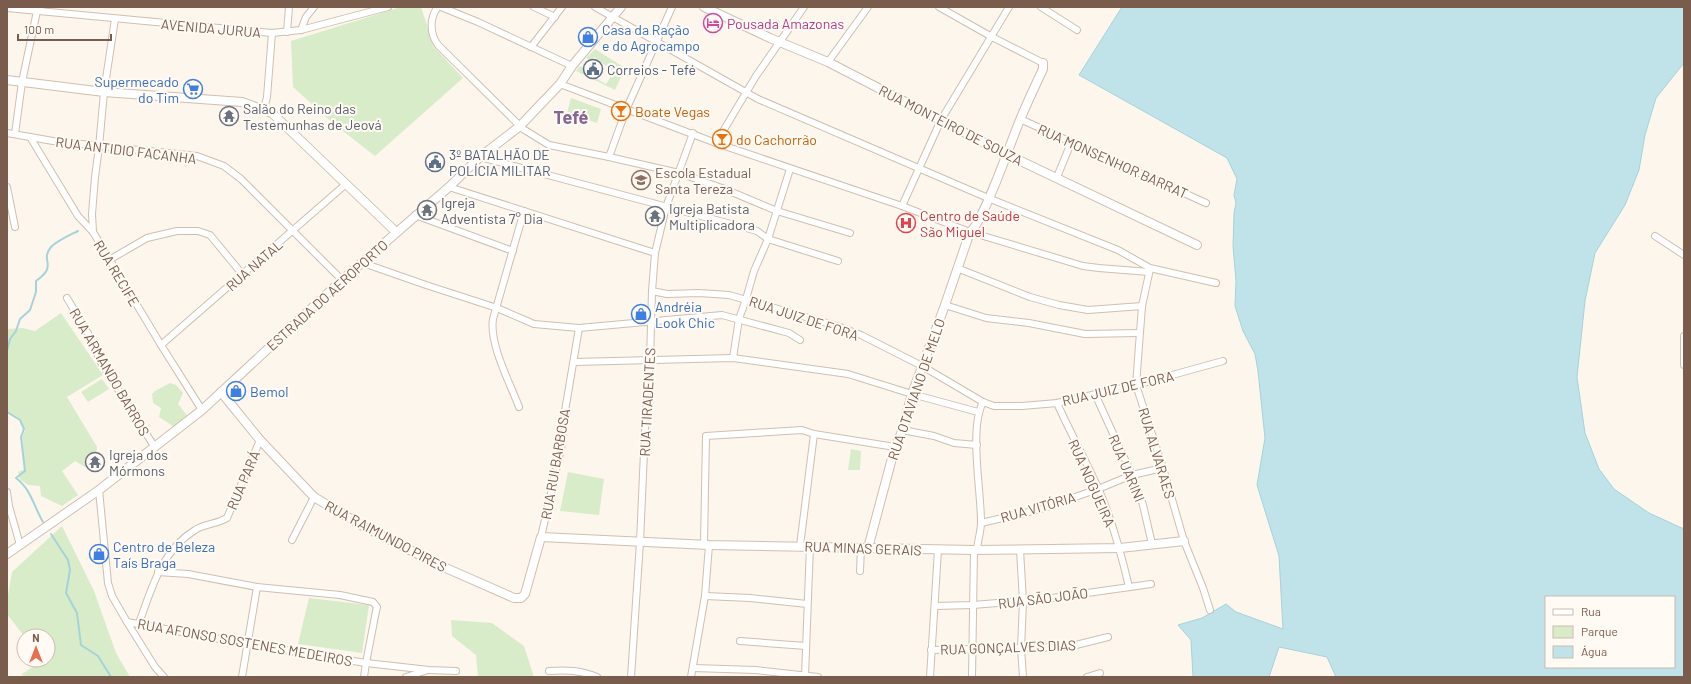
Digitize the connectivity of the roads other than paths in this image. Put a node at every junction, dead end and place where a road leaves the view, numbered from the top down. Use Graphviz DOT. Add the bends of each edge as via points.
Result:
graph roads {
  1 [pos="289,7"];
  2 [pos="314,7"];
  3 [pos="388,7"];
  4 [pos="439,7"];
  5 [pos="534,7"];
  6 [pos="562,7"];
  7 [pos="595,7"];
  8 [pos="621,7"];
  9 [pos="672,7"];
  10 [pos="704,7"];
  11 [pos="804,7"];
  12 [pos="868,7"];
  13 [pos="939,7"];
  14 [pos="1009,7"];
  15 [pos="1040,7"];
  16 [pos="7,8"];
  17 [pos="39,9"];
  18 [pos="555,17"];
  19 [pos="613,17"];
  20 [pos="115,19"];
  21 [pos="301,30"];
  22 [pos="1077,30"];
  23 [pos="287,32"];
  24 [pos="272,33"];
  25 [pos="992,37"];
  26 [pos="656,42"];
  27 [pos="780,42"];
  28 [pos="531,47"];
  29 [pos="828,62"];
  30 [pos="1043,63"];
  31 [pos="572,66"];
  32 [pos="7,80"];
  33 [pos="22,82"];
  34 [pos="560,84"];
  35 [pos="104,92"];
  36 [pos="747,92"];
  37 [pos="264,109"];
  38 [pos="626,110"];
  39 [pos="1020,119"];
  40 [pos="941,120"];
  41 [pos="520,126"];
  42 [pos="7,133"];
  43 [pos="15,134"];
  44 [pos="693,134"];
  45 [pos="30,137"];
  46 [pos="716,143"];
  47 [pos="1071,143"];
  48 [pos="99,147"];
  49 [pos="1006,154"];
  50 [pos="609,156"];
  51 [pos="480,157"];
  52 [pos="919,167"];
  53 [pos="790,169"];
  54 [pos="679,173"];
  55 [pos="1057,177"];
  56 [pos="346,184"];
  57 [pos="7,187"];
  58 [pos="449,187"];
  59 [pos="988,198"];
  60 [pos="1206,203"];
  61 [pos="902,206"];
  62 [pos="666,207"];
  63 [pos="524,211"];
  64 [pos="777,211"];
  65 [pos="415,215"];
  66 [pos="15,227"];
  67 [pos="93,232"];
  68 [pos="293,232"];
  69 [pos="396,232"];
  70 [pos="970,232"];
  71 [pos="850,233"];
  72 [pos="1655,236"];
  73 [pos="768,239"];
  74 [pos="1197,245"];
  75 [pos="513,251"];
  76 [pos="655,253"];
  77 [pos="1684,255"];
  78 [pos="109,260"];
  79 [pos="838,261"];
  80 [pos="363,263"];
  81 [pos="957,268"];
  82 [pos="1150,270"];
  83 [pos="243,275"];
  84 [pos="342,280"];
  85 [pos="1216,283"];
  86 [pos="652,291"];
  87 [pos="67,298"];
  88 [pos="746,299"];
  89 [pos="945,305"];
  90 [pos="1142,306"];
  91 [pos="497,308"];
  92 [pos="739,319"];
  93 [pos="650,322"];
  94 [pos="579,328"];
  95 [pos="1139,333"];
  96 [pos="1684,336"];
  97 [pos="800,340"];
  98 [pos="161,345"];
  99 [pos="733,358"];
  100 [pos="650,360"];
  101 [pos="1223,361"];
  102 [pos="574,362"];
  103 [pos="1684,365"];
  104 [pos="922,366"];
  105 [pos="1136,385"];
  106 [pos="221,392"];
  107 [pos="912,394"];
  108 [pos="1095,394"];
  109 [pos="983,402"];
  110 [pos="1057,403"];
  111 [pos="520,407"];
  112 [pos="202,410"];
  113 [pos="978,412"];
  114 [pos="902,430"];
  115 [pos="814,434"];
  116 [pos="260,440"];
  117 [pos="977,445"];
  118 [pos="154,446"];
  119 [pos="895,447"];
  120 [pos="1163,468"];
  121 [pos="1132,475"];
  122 [pos="1098,489"];
  123 [pos="99,490"];
  124 [pos="7,492"];
  125 [pos="314,497"];
  126 [pos="981,523"];
  127 [pos="541,538"];
  128 [pos="292,540"];
  129 [pos="1184,541"];
  130 [pos="640,542"];
  131 [pos="706,544"];
  132 [pos="1152,544"];
  133 [pos="20,545"];
  134 [pos="800,546"];
  135 [pos="810,546"];
  136 [pos="864,548"];
  137 [pos="1120,548"];
  138 [pos="938,550"];
  139 [pos="976,550"];
  140 [pos="1020,550"];
  141 [pos="7,554"];
  142 [pos="860,571"];
  143 [pos="158,572"];
  144 [pos="1151,584"];
  145 [pos="257,587"];
  146 [pos="1129,587"];
  147 [pos="705,596"];
  148 [pos="521,598"];
  149 [pos="1023,601"];
  150 [pos="807,604"];
  151 [pos="935,606"];
  152 [pos="972,606"];
  153 [pos="1210,610"];
  154 [pos="126,622"];
  155 [pos="139,624"];
  156 [pos="1108,637"];
  157 [pos="740,642"];
  158 [pos="247,644"];
  159 [pos="806,646"];
  160 [pos="1021,648"];
  161 [pos="972,649"];
  162 [pos="932,650"];
  163 [pos="366,663"];
  164 [pos="694,668"];
  165 [pos="429,670"];
  166 [pos="756,670"];
  167 [pos="456,671"];
  168 [pos="550,671"];
  169 [pos="1100,674"];
  170 [pos="804,676"];
  171 [pos="164,677"];
  172 [pos="242,677"];
  173 [pos="364,677"];
  174 [pos="406,677"];
  175 [pos="597,677"];
  176 [pos="633,677"];
  177 [pos="691,677"];
  178 [pos="757,677"];
  179 [pos="818,677"];
  180 [pos="930,677"];
  181 [pos="972,677"];
  182 [pos="1023,677"];
  183 [pos="1087,677"];
  1 -- 23 [label="street"];
  2 -- 21 [label="street" via="306,17"];
  3 -- 21 [label="street, AVENIDA JURUA"];
  4 -- 28 [label="street"];
  4 -- 41 [label="street" via="434,15 431,31 434,41"];
  5 -- 18 [label="street"];
  6 -- 18 [label="street"];
  7 -- 19 [label="street"];
  8 -- 19 [label="street, ESTRADA DO AEROPORTO"];
  9 -- 26 [label="street"];
  10 -- 27 [label="street, RUA MONTEIRO DE SOUZA"];
  11 -- 27 [label="street"];
  12 -- 29 [label="street"];
  13 -- 25 [label="street"];
  14 -- 25 [label="street"];
  15 -- 22 [label="street"];
  16 -- 17 [label="street, AVENIDA JURUA"];
  17 -- 20 [label="street, AVENIDA JURUA"];
  17 -- 33 [label="street"];
  18 -- 28 [label="street"];
  19 -- 26 [label="street"];
  19 -- 31 [label="street, ESTRADA DO AEROPORTO"];
  20 -- 24 [label="street, AVENIDA JURUA"];
  20 -- 35 [label="street"];
  21 -- 23 [label="street, AVENIDA JURUA"];
  23 -- 24 [label="street, AVENIDA JURUA"];
  24 -- 37 [label="street"];
  25 -- 30 [label="street"];
  25 -- 40 [label="street"];
  26 -- 36 [label="street"];
  26 -- 38 [label="street"];
  27 -- 29 [label="street, RUA MONTEIRO DE SOUZA"];
  27 -- 36 [label="street"];
  28 -- 31 [label="street"];
  29 -- 40 [label="street, RUA MONTEIRO DE SOUZA"];
  30 -- 39 [label="street, RUA OTAVIANO DE MELO" via="1043,69"];
  31 -- 34 [label="street, ESTRADA DO AEROPORTO"];
  32 -- 33 [label="street"];
  33 -- 35 [label="street"];
  33 -- 43 [label="street"];
  34 -- 38 [label="street"];
  34 -- 41 [label="street, ESTRADA DO AEROPORTO"];
  35 -- 37 [label="street" via="242,102"];
  35 -- 48 [label="street"];
  36 -- 46 [label="street"];
  36 -- 52 [label="street" via="758,99"];
  37 -- 56 [label="street" via="272,113"];
  38 -- 44 [label="street"];
  38 -- 50 [label="street"];
  39 -- 47 [label="street, RUA MONSENHOR BARRAT"];
  39 -- 49 [label="street, RUA OTAVIANO DE MELO"];
  40 -- 49 [label="street, RUA MONTEIRO DE SOUZA"];
  40 -- 52 [label="street"];
  41 -- 50 [label="street" via="549,145"];
  41 -- 51 [label="street, ESTRADA DO AEROPORTO"];
  42 -- 43 [label="street, RUA ANTIDIO FACANHA"];
  43 -- 45 [label="street, RUA ANTIDIO FACANHA"];
  44 -- 46 [label="street"];
  44 -- 54 [label="street, RUA TIRADENTES"];
  45 -- 48 [label="street, RUA ANTIDIO FACANHA"];
  45 -- 67 [label="street, RUA RECIFE" via="78,216"];
  46 -- 53 [label="street"];
  47 -- 55 [label="street"];
  47 -- 60 [label="street, RUA MONSENHOR BARRAT"];
  48 -- 67 [label="street" via="92,214"];
  48 -- 68 [label="street, RUA ANTIDIO FACANHA" via="197,156 224,166 241,179"];
  49 -- 55 [label="street, RUA MONTEIRO DE SOUZA"];
  49 -- 59 [label="street, RUA OTAVIANO DE MELO"];
  50 -- 54 [label="street"];
  51 -- 58 [label="street, ESTRADA DO AEROPORTO"];
  51 -- 62 [label="street"];
  52 -- 59 [label="street"];
  52 -- 61 [label="street"];
  53 -- 61 [label="street"];
  53 -- 64 [label="street"];
  54 -- 62 [label="street, RUA TIRADENTES"];
  54 -- 64 [label="street"];
  55 -- 74 [label="street, RUA MONTEIRO DE SOUZA"];
  56 -- 68 [label="street, RUA NATAL"];
  56 -- 69 [label="street"];
  57 -- 66 [label="street"];
  58 -- 63 [label="street"];
  58 -- 65 [label="street, ESTRADA DO AEROPORTO"];
  59 -- 70 [label="street, RUA OTAVIANO DE MELO" via="974,229"];
  59 -- 82 [label="street" via="1118,250"];
  61 -- 70 [label="street"];
  62 -- 73 [label="street" via="757,231"];
  62 -- 76 [label="street, RUA TIRADENTES"];
  63 -- 75 [label="street"];
  63 -- 76 [label="street"];
  64 -- 71 [label="street"];
  64 -- 73 [label="street"];
  65 -- 69 [label="street, ESTRADA DO AEROPORTO"];
  65 -- 75 [label="street"];
  67 -- 78 [label="street, RUA RECIFE"];
  68 -- 83 [label="street, RUA NATAL"];
  68 -- 84 [label="street, RUA ANTIDIO FACANHA"];
  69 -- 80 [label="street, ESTRADA DO AEROPORTO"];
  70 -- 81 [label="street, RUA OTAVIANO DE MELO"];
  70 -- 82 [label="street" via="1083,266"];
  72 -- 77 [label="street"];
  73 -- 79 [label="street"];
  73 -- 88 [label="street" via="754,271"];
  75 -- 91 [label="street"];
  76 -- 86 [label="street, RUA TIRADENTES"];
  78 -- 83 [label="street" via="147,238 178,231 198,230 210,235"];
  78 -- 98 [label="street, RUA RECIFE"];
  80 -- 84 [label="street, ESTRADA DO AEROPORTO"];
  80 -- 91 [label="street"];
  81 -- 89 [label="street, RUA OTAVIANO DE MELO"];
  81 -- 90 [label="street" via="1030,297 1059,305 1088,310"];
  82 -- 85 [label="street"];
  82 -- 90 [label="street, RUA ALVARAES"];
  83 -- 98 [label="street, RUA NATAL"];
  84 -- 106 [label="street, ESTRADA DO AEROPORTO"];
  86 -- 88 [label="street, RUA JUIZ DE FORA" via="667,294 729,295"];
  86 -- 93 [label="street, RUA TIRADENTES"];
  87 -- 118 [label="street, RUA ARMANDO BARROS" via="100,361"];
  88 -- 92 [label="street"];
  88 -- 104 [label="street, RUA JUIZ DE FORA" via="836,326"];
  89 -- 95 [label="street" via="986,318 1085,334"];
  89 -- 104 [label="street, RUA OTAVIANO DE MELO"];
  90 -- 95 [label="street, RUA ALVARAES"];
  91 -- 94 [label="street" via="534,324"];
  91 -- 111 [label="street" via="492,326 493,337"];
  92 -- 93 [label="street" via="722,315"];
  92 -- 97 [label="street" via="790,333"];
  92 -- 99 [label="street"];
  93 -- 94 [label="street"];
  93 -- 100 [label="street, RUA TIRADENTES"];
  94 -- 102 [label="street, RUA RUI BARBOSA"];
  95 -- 105 [label="street, RUA ALVARAES"];
  96 -- 103 [label="street"];
  98 -- 112 [label="street, RUA RECIFE"];
  99 -- 100 [label="street"];
  99 -- 107 [label="street" via="848,374"];
  100 -- 102 [label="street"];
  100 -- 130 [label="street, RUA TIRADENTES"];
  101 -- 105 [label="street, RUA JUIZ DE FORA"];
  102 -- 127 [label="street, RUA RUI BARBOSA" via="563,423 562,444"];
  104 -- 107 [label="street, RUA OTAVIANO DE MELO"];
  104 -- 109 [label="street, RUA JUIZ DE FORA"];
  105 -- 108 [label="street, RUA JUIZ DE FORA"];
  105 -- 120 [label="street, RUA ALVARAES"];
  106 -- 112 [label="street, ESTRADA DO AEROPORTO"];
  106 -- 116 [label="street, RUA RAIMUNDO PIRES"];
  107 -- 113 [label="street"];
  107 -- 114 [label="street, RUA OTAVIANO DE MELO"];
  108 -- 110 [label="street, RUA JUIZ DE FORA"];
  108 -- 121 [label="street, RUA UARINI"];
  109 -- 110 [label="street, RUA JUIZ DE FORA" via="994,406"];
  109 -- 113 [label="street"];
  110 -- 122 [label="street, RUA NOGUEIRA"];
  112 -- 118 [label="street, ESTRADA DO AEROPORTO"];
  113 -- 117 [label="street"];
  114 -- 117 [label="street" via="954,443"];
  114 -- 119 [label="street, RUA OTAVIANO DE MELO"];
  115 -- 119 [label="street"];
  115 -- 131 [label="street" via="802,430 706,436"];
  115 -- 134 [label="street"];
  116 -- 125 [label="street, RUA RAIMUNDO PIRES"];
  116 -- 143 [label="street, RUA PARÁ" via="227,518 196,529 167,556"];
  117 -- 126 [label="street"];
  118 -- 123 [label="street, ESTRADA DO AEROPORTO"];
  119 -- 136 [label="street, RUA OTAVIANO DE MELO"];
  120 -- 121 [label="street, RUA VITÓRIA"];
  120 -- 129 [label="street, RUA ALVARAES"];
  121 -- 122 [label="street, RUA VITÓRIA"];
  121 -- 132 [label="street, RUA UARINI" via="1143,505"];
  122 -- 126 [label="street, RUA VITÓRIA" via="1041,509"];
  122 -- 137 [label="street, RUA NOGUEIRA"];
  123 -- 133 [label="street, ESTRADA DO AEROPORTO"];
  123 -- 154 [label="street, RUA AFONSO SOSTENES MEDEIROS" via="108,583"];
  124 -- 133 [label="street" via="8,506"];
  125 -- 128 [label="street"];
  125 -- 148 [label="street, RUA RAIMUNDO PIRES" via="361,525 432,561 508,597"];
  126 -- 139 [label="street"];
  127 -- 130 [label="street, RUA MINAS GERAIS"];
  127 -- 148 [label="street, RUA RUI BARBOSA" via="525,594"];
  129 -- 132 [label="street, RUA MINAS GERAIS"];
  129 -- 153 [label="street, RUA ALVARAES"];
  130 -- 131 [label="street, RUA MINAS GERAIS"];
  130 -- 176 [label="street, RUA TIRADENTES"];
  131 -- 134 [label="street, RUA MINAS GERAIS"];
  131 -- 147 [label="street"];
  132 -- 137 [label="street, RUA MINAS GERAIS"];
  133 -- 141 [label="street, ESTRADA DO AEROPORTO"];
  134 -- 135 [label="street, RUA MINAS GERAIS"];
  135 -- 136 [label="street, RUA MINAS GERAIS"];
  135 -- 150 [label="street"];
  136 -- 138 [label="street, RUA MINAS GERAIS"];
  136 -- 142 [label="street"];
  137 -- 140 [label="street, RUA MINAS GERAIS"];
  137 -- 146 [label="street, RUA NOGUEIRA"];
  138 -- 139 [label="street, RUA MINAS GERAIS"];
  138 -- 151 [label="street"];
  139 -- 140 [label="street, RUA MINAS GERAIS"];
  139 -- 152 [label="street"];
  140 -- 149 [label="street"];
  143 -- 145 [label="street" via="188,574"];
  143 -- 155 [label="street, RUA PARÁ"];
  144 -- 146 [label="street, RUA SÃO JOÃO"];
  145 -- 158 [label="street"];
  145 -- 163 [label="street" via="340,595 369,600 375,604"];
  146 -- 149 [label="street, RUA SÃO JOÃO"];
  147 -- 150 [label="street"];
  147 -- 164 [label="street"];
  149 -- 152 [label="street, RUA SÃO JOÃO"];
  149 -- 160 [label="street"];
  150 -- 159 [label="street"];
  151 -- 152 [label="street, RUA SÃO JOÃO"];
  151 -- 162 [label="street"];
  152 -- 161 [label="street"];
  154 -- 155 [label="street, RUA AFONSO SOSTENES MEDEIROS"];
  154 -- 171 [label="street"];
  155 -- 158 [label="street, RUA AFONSO SOSTENES MEDEIROS"];
  156 -- 160 [label="street, RUA GONÇALVES DIAS" via="1068,647"];
  157 -- 159 [label="street"];
  158 -- 163 [label="street, RUA AFONSO SOSTENES MEDEIROS"];
  158 -- 172 [label="street"];
  159 -- 170 [label="street"];
  160 -- 161 [label="street, RUA GONÇALVES DIAS"];
  160 -- 182 [label="street"];
  161 -- 162 [label="street, RUA GONÇALVES DIAS"];
  161 -- 181 [label="street"];
  162 -- 180 [label="street"];
  163 -- 165 [label="street, RUA AFONSO SOSTENES MEDEIROS"];
  163 -- 173 [label="street"];
  164 -- 166 [label="street"];
  164 -- 177 [label="street"];
  165 -- 167 [label="street"];
  165 -- 174 [label="street"];
  166 -- 170 [label="street"];
  166 -- 178 [label="street"];
  168 -- 175 [label="street" via="570,670"];
  169 -- 183 [label="street"];
  170 -- 179 [label="street"];
}
